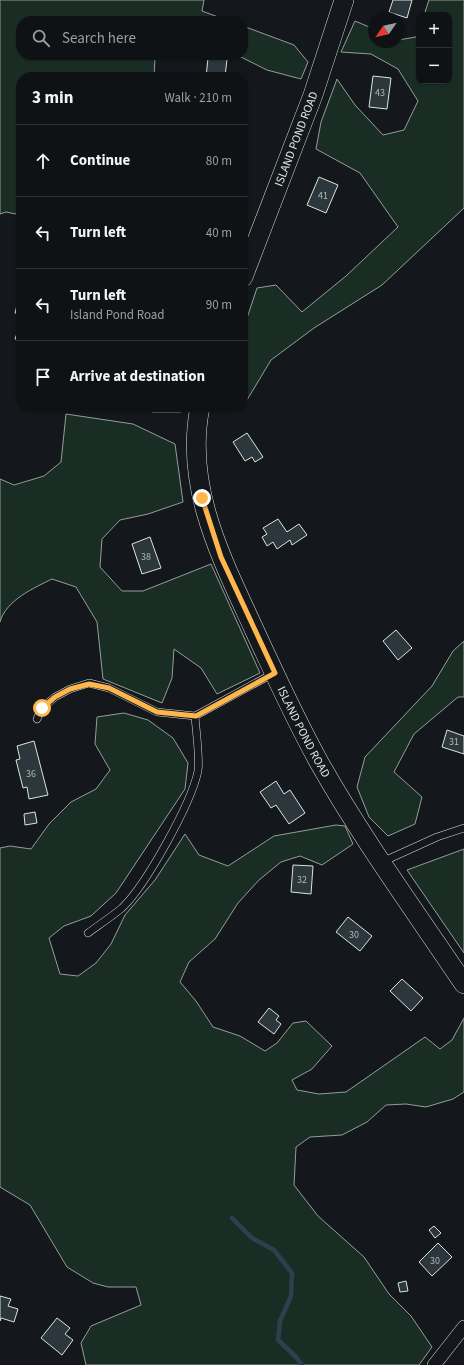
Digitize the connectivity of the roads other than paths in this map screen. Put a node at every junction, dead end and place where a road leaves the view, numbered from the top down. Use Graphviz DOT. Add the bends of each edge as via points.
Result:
graph roads {
  1 [pos="344,0"];
  2 [pos="248,264"];
  3 [pos="199,412"];
  4 [pos="275,673"];
  5 [pos="196,716"];
  6 [pos="37,719"];
  7 [pos="464,828"];
  8 [pos="382,862"];
  9 [pos="88,933"];
  10 [pos="464,984"];
  11 [pos="464,1327"];
  12 [pos="434,1365"];
  1 -- 2 [label="street, ISLAND POND ROAD" via="310,102"];
  3 -- 4 [label="street, ISLAND POND ROAD" via="196,455 198,483 205,513 224,563"];
  4 -- 5 [label="lane"];
  4 -- 8 [label="street, ISLAND POND ROAD" via="319,762"];
  5 -- 6 [label="lane" via="157,712 109,688 89,684 70,689 55,697 42,708"];
  5 -- 9 [label="lane" via="198,770 178,820 143,882 122,908"];
  7 -- 8 [label="lane" via="437,837"];
  8 -- 10 [label="street, ISLAND POND ROAD"];
  11 -- 12 [label="street"];
}
